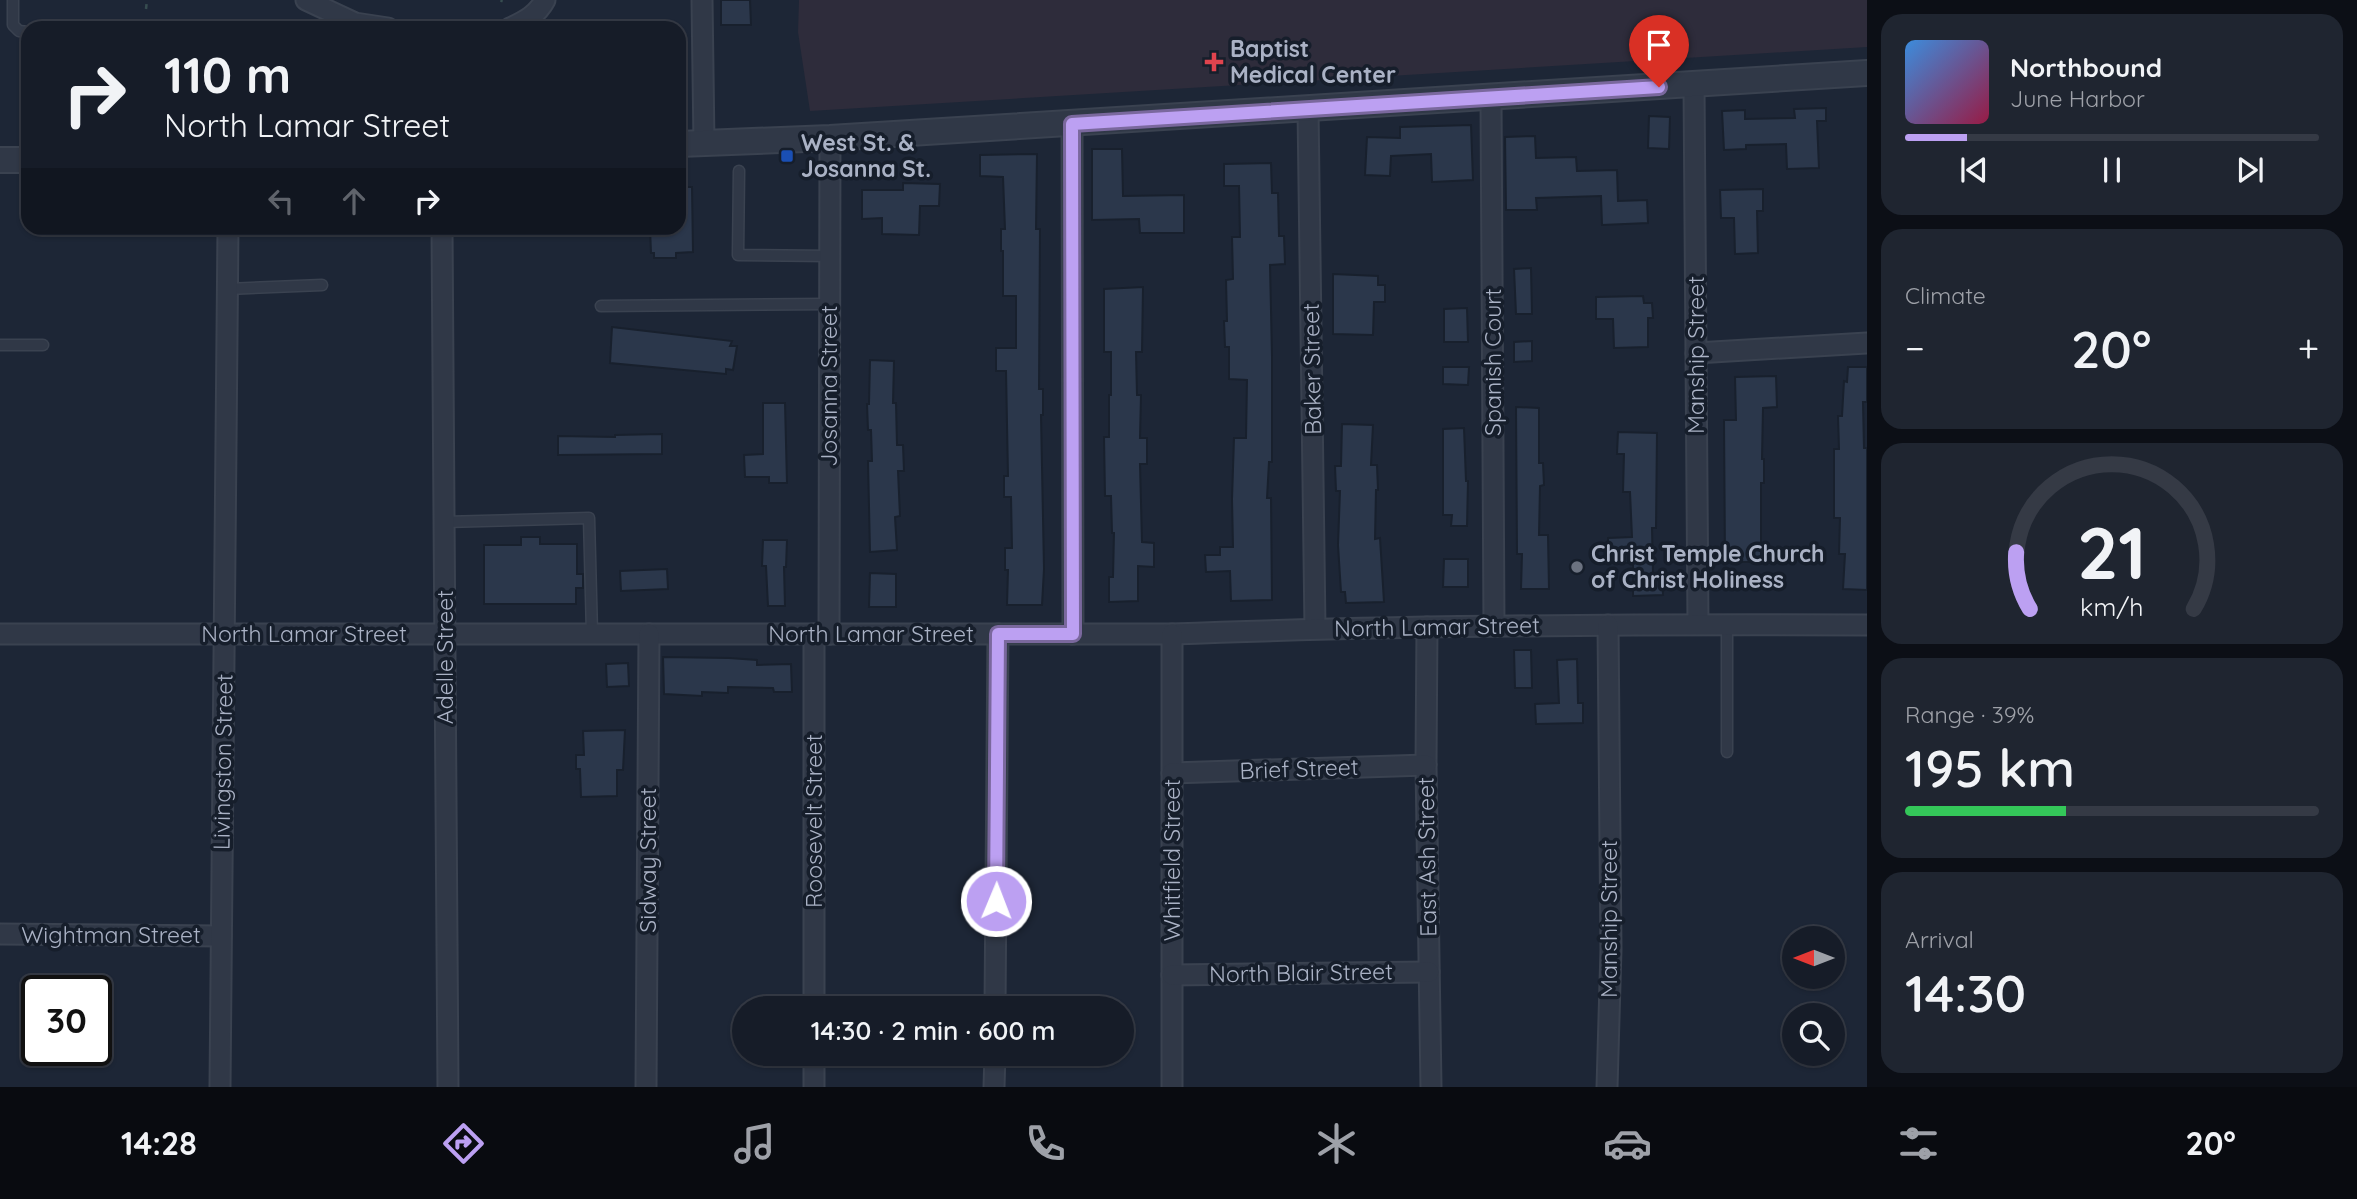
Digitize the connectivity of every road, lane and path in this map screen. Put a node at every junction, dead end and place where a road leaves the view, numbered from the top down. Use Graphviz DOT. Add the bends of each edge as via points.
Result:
graph roads {
  1 [pos="13,0"];
  2 [pos="146,0"];
  3 [pos="306,0"];
  4 [pos="545,0"];
  5 [pos="702,0"];
  6 [pos="146,9"];
  7 [pos="351,21"];
  8 [pos="525,21"];
  9 [pos="21,31"];
  10 [pos="1867,73"];
  11 [pos="1694,85"];
  12 [pos="1491,98"];
  13 [pos="1308,109"];
  14 [pos="1072,124"];
  15 [pos="830,138"];
  16 [pos="704,143"];
  17 [pos="686,144"];
  18 [pos="0,160"];
  19 [pos="21,160"];
  20 [pos="739,171"];
  21 [pos="228,235"];
  22 [pos="442,235"];
  23 [pos="829,256"];
  24 [pos="322,285"];
  25 [pos="227,289"];
  26 [pos="829,304"];
  27 [pos="601,306"];
  28 [pos="1867,343"];
  29 [pos="0,345"];
  30 [pos="43,345"];
  31 [pos="1696,352"];
  32 [pos="444,522"];
  33 [pos="1608,625"];
  34 [pos="1698,625"];
  35 [pos="1727,625"];
  36 [pos="1867,625"];
  37 [pos="1494,626"];
  38 [pos="1427,627"];
  39 [pos="1315,628"];
  40 [pos="0,634"];
  41 [pos="224,634"];
  42 [pos="445,634"];
  43 [pos="592,634"];
  44 [pos="649,634"];
  45 [pos="822,634"];
  46 [pos="998,634"];
  47 [pos="1073,634"];
  48 [pos="1172,634"];
  49 [pos="1727,752"];
  50 [pos="1426,765"];
  51 [pos="1172,773"];
  52 [pos="0,934"];
  53 [pos="221,936"];
  54 [pos="1429,972"];
  55 [pos="1172,975"];
  56 [pos="814,996"];
  57 [pos="995,996"];
  58 [pos="814,1066"];
  59 [pos="995,1066"];
  60 [pos="220,1087"];
  61 [pos="448,1087"];
  62 [pos="646,1087"];
  63 [pos="814,1087"];
  64 [pos="994,1087"];
  65 [pos="1172,1087"];
  66 [pos="1431,1087"];
  67 [pos="1607,1087"];
  1 -- 9 [label="lane" via="13,24"];
  2 -- 6 [label="path"];
  3 -- 7 [label="street"];
  4 -- 8 [label="street"];
  5 -- 16 [label="street"];
  10 -- 11 [label="street"];
  11 -- 12 [label="street"];
  11 -- 31 [label="street, Manship Street"];
  12 -- 13 [label="street"];
  12 -- 37 [label="street, Spanish Court"];
  13 -- 14 [label="street"];
  13 -- 39 [label="street, Baker Street"];
  14 -- 15 [label="street"];
  14 -- 47 [label="street"];
  15 -- 16 [label="street"];
  15 -- 23 [label="street, Josanna Street"];
  16 -- 17 [label="street"];
  18 -- 19 [label="street"];
  20 -- 23 [label="lane" via="738,255"];
  21 -- 25 [label="street, Livingston Street"];
  22 -- 32 [label="street, Adelle Street"];
  23 -- 26 [label="street, Josanna Street"];
  24 -- 25 [label="lane"];
  25 -- 41 [label="street, Livingston Street"];
  26 -- 27 [label="lane"];
  26 -- 45 [label="street, Josanna Street"];
  28 -- 31 [label="street"];
  29 -- 30 [label="lane"];
  31 -- 34 [label="street, Manship Street"];
  32 -- 42 [label="street, Adelle Street"];
  32 -- 43 [label="lane" via="589,518"];
  33 -- 34 [label="street, North Lamar Street"];
  33 -- 37 [label="street, North Lamar Street"];
  33 -- 67 [label="street, Manship Street" via="1611,949"];
  34 -- 35 [label="street, North Lamar Street"];
  35 -- 36 [label="street, North Lamar Street"];
  35 -- 49 [label="lane"];
  37 -- 38 [label="street, North Lamar Street"];
  38 -- 39 [label="street, North Lamar Street"];
  38 -- 50 [label="street, East Ash Street"];
  39 -- 48 [label="street, North Lamar Street"];
  40 -- 41 [label="street, North Lamar Street"];
  41 -- 42 [label="street, North Lamar Street"];
  41 -- 53 [label="street, Livingston Street"];
  42 -- 43 [label="street, North Lamar Street"];
  42 -- 61 [label="street, Adelle Street"];
  43 -- 44 [label="street, North Lamar Street"];
  44 -- 45 [label="street, North Lamar Street"];
  44 -- 62 [label="street, Sidway Street"];
  45 -- 46 [label="street, North Lamar Street"];
  45 -- 56 [label="street, Roosevelt Street"];
  46 -- 47 [label="street, North Lamar Street"];
  46 -- 57 [label="street"];
  47 -- 48 [label="street, North Lamar Street"];
  48 -- 51 [label="street, Whitfield Street"];
  50 -- 51 [label="street, Brief Street"];
  50 -- 54 [label="street, East Ash Street"];
  51 -- 55 [label="street, Whitfield Street"];
  52 -- 53 [label="street, Wightman Street"];
  53 -- 60 [label="street, Livingston Street"];
  54 -- 55 [label="street, North Blair Street"];
  54 -- 66 [label="street, East Ash Street"];
  55 -- 65 [label="street, Whitfield Street"];
  58 -- 63 [label="street"];
  59 -- 64 [label="street"];
}
